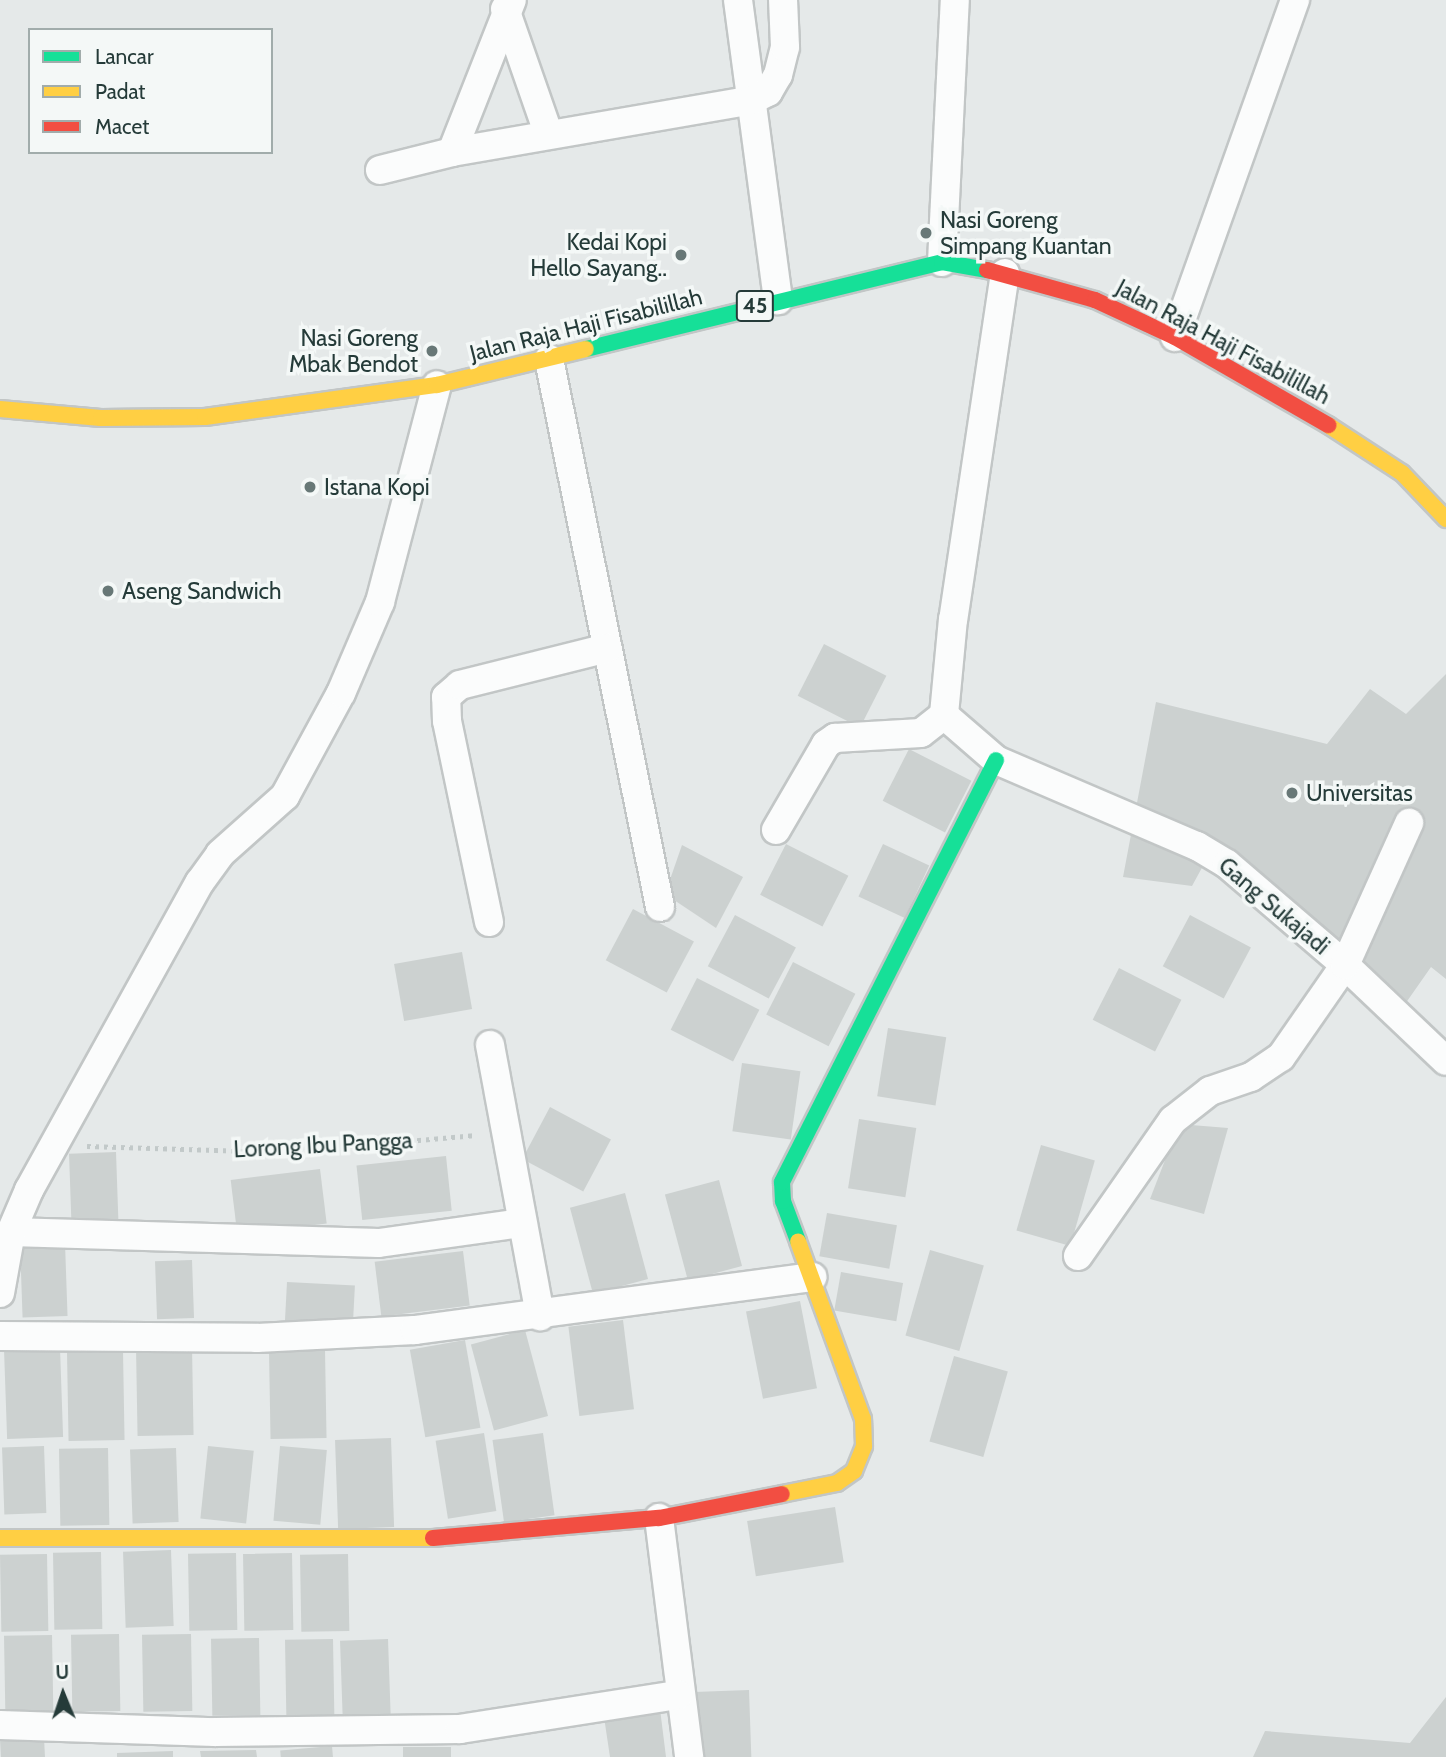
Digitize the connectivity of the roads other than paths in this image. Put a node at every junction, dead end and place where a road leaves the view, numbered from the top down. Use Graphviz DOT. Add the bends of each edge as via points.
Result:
graph roads {
  1 [pos="738,0"];
  2 [pos="783,0"];
  3 [pos="955,0"];
  4 [pos="1296,0"];
  5 [pos="508,4"];
  6 [pos="752,100"];
  7 [pos="549,135"];
  8 [pos="452,152"];
  9 [pos="380,170"];
  10 [pos="942,262"];
  11 [pos="1005,273"];
  12 [pos="778,300"];
  13 [pos="1175,337"];
  14 [pos="549,359"];
  15 [pos="437,385"];
  16 [pos="0,409"];
  17 [pos="1446,519"];
  18 [pos="607,648"];
  19 [pos="944,715"];
  20 [pos="996,760"];
  21 [pos="1409,823"];
  22 [pos="776,830"];
  23 [pos="660,907"];
  24 [pos="489,922"];
  25 [pos="1345,965"];
  26 [pos="490,1045"];
  27 [pos="1446,1061"];
  28 [pos="522,1223"];
  29 [pos="11,1232"];
  30 [pos="1078,1256"];
  31 [pos="812,1277"];
  32 [pos="0,1293"];
  33 [pos="540,1316"];
  34 [pos="0,1336"];
  35 [pos="659,1518"];
  36 [pos="0,1538"];
  37 [pos="678,1695"];
  38 [pos="0,1725"];
  39 [pos="688,1757"];
  1 -- 6 [label="street"];
  2 -- 6 [label="street" via="785,47 778,75 768,92"];
  3 -- 10 [label="street"];
  4 -- 13 [label="street"];
  5 -- 7 [label="street"];
  5 -- 8 [label="street"];
  6 -- 7 [label="street"];
  6 -- 12 [label="street"];
  7 -- 8 [label="street"];
  8 -- 9 [label="street"];
  10 -- 11 [label="main road, Jalan Raja Haji Fisabilillah / 45"];
  10 -- 12 [label="main road, Jalan Raja Haji Fisabilillah / 45"];
  11 -- 13 [label="main road, Jalan Raja Haji Fisabilillah / 45" via="1095,300"];
  11 -- 19 [label="street" via="953,619"];
  12 -- 14 [label="main road, Jalan Raja Haji Fisabilillah / 45"];
  13 -- 17 [label="main road, Jalan Raja Haji Fisabilillah / 45" via="1320,419 1402,473"];
  14 -- 15 [label="main road, Jalan Raja Haji Fisabilillah / 45"];
  14 -- 18 [label="street"];
  15 -- 16 [label="main road, Jalan Raja Haji Fisabilillah / 45" via="205,417 100,418"];
  15 -- 29 [label="street" via="380,602 341,693 285,796 220,854 200,882"];
  18 -- 23 [label="street"];
  18 -- 24 [label="street" via="460,685 446,697 447,721"];
  19 -- 20 [label="street, Gang Sukajadi"];
  19 -- 22 [label="street" via="921,733 835,738 826,744"];
  20 -- 25 [label="street, Gang Sukajadi" via="1197,846 1227,864"];
  20 -- 31 [label="main road" via="870,1016 786,1166 783,1201"];
  21 -- 25 [label="street"];
  25 -- 27 [label="street, Gang Sukajadi"];
  25 -- 30 [label="street" via="1281,1056 1251,1077 1210,1091 1172,1120"];
  26 -- 28 [label="street"];
  28 -- 29 [label="street" via="379,1243"];
  28 -- 33 [label="street"];
  29 -- 32 [label="street"];
  31 -- 33 [label="street"];
  31 -- 35 [label="main road" via="867,1433 854,1471 837,1483"];
  33 -- 34 [label="street" via="415,1330 257,1338"];
  35 -- 36 [label="main road" via="427,1539"];
  35 -- 37 [label="street"];
  37 -- 38 [label="street" via="460,1729 215,1732"];
  37 -- 39 [label="street"];
}
